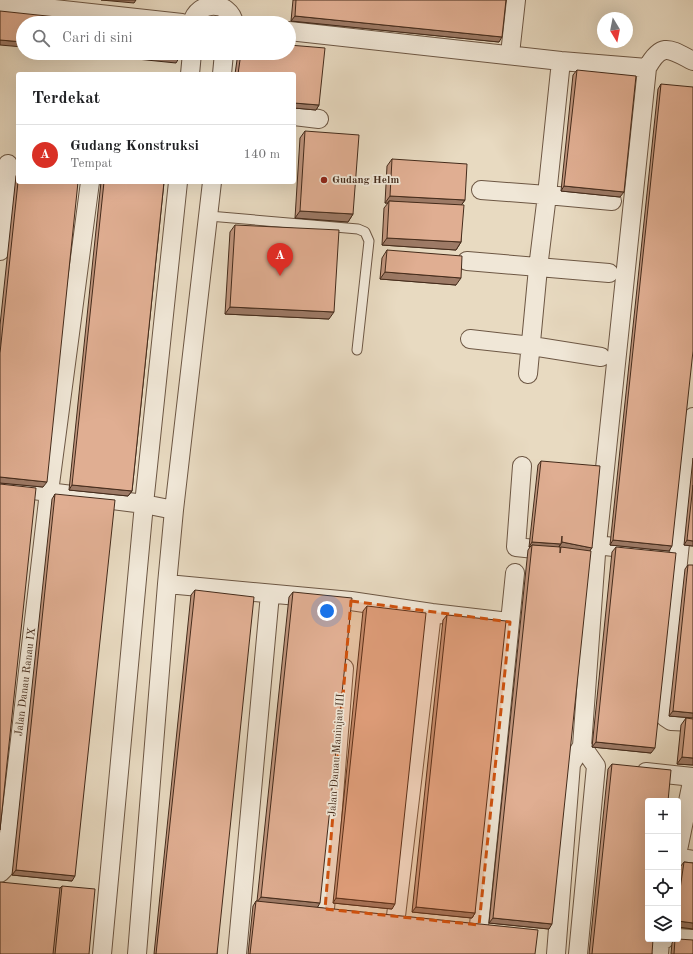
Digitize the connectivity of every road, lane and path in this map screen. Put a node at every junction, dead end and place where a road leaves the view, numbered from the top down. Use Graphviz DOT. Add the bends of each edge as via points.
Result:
graph roads {
  1 [pos="516,0"];
  2 [pos="213,2"];
  3 [pos="0,3"];
  4 [pos="118,16"];
  5 [pos="194,16"];
  6 [pos="231,16"];
  7 [pos="296,32"];
  8 [pos="510,54"];
  9 [pos="191,60"];
  10 [pos="223,60"];
  11 [pos="561,61"];
  12 [pos="693,61"];
  13 [pos="647,68"];
  14 [pos="190,72"];
  15 [pos="222,72"];
  16 [pos="296,116"];
  17 [pos="319,119"];
  18 [pos="9,164"];
  19 [pos="90,184"];
  20 [pos="178,184"];
  21 [pos="212,184"];
  22 [pos="481,190"];
  23 [pos="547,195"];
  24 [pos="612,201"];
  25 [pos="209,216"];
  26 [pos="0,251"];
  27 [pos="467,261"];
  28 [pos="538,268"];
  29 [pos="609,273"];
  30 [pos="470,339"];
  31 [pos="532,346"];
  32 [pos="357,350"];
  33 [pos="601,356"];
  34 [pos="528,374"];
  35 [pos="693,417"];
  36 [pos="522,466"];
  37 [pos="0,486"];
  38 [pos="49,492"];
  39 [pos="144,504"];
  40 [pos="174,510"];
  41 [pos="585,551"];
  42 [pos="673,554"];
  43 [pos="515,573"];
  44 [pos="166,584"];
  45 [pos="270,594"];
  46 [pos="432,613"];
  47 [pos="510,622"];
  48 [pos="346,651"];
  49 [pos="693,722"];
  50 [pos="582,746"];
  51 [pos="571,764"];
  52 [pos="603,766"];
  53 [pos="630,770"];
  54 [pos="693,777"];
  55 [pos="681,836"];
  56 [pos="681,857"];
  57 [pos="693,860"];
  58 [pos="1,872"];
  59 [pos="326,909"];
  60 [pos="396,916"];
  61 [pos="498,926"];
  62 [pos="681,938"];
  63 [pos="693,939"];
  64 [pos="660,942"];
  65 [pos="102,954"];
  66 [pos="137,954"];
  67 [pos="237,954"];
  68 [pos="556,954"];
  69 [pos="578,954"];
  70 [pos="659,954"];
  1 -- 8 [label="street"];
  2 -- 5 [label="street" via="198,10"];
  2 -- 6 [label="street" via="225,8"];
  3 -- 4 [label="street"];
  7 -- 8 [label="street"];
  8 -- 11 [label="street"];
  9 -- 14 [label="street"];
  10 -- 15 [label="street"];
  11 -- 13 [label="street"];
  11 -- 23 [label="street"];
  12 -- 13 [label="street" via="671,50 665,50 652,58"];
  13 -- 41 [label="street"];
  16 -- 17 [label="street"];
  18 -- 26 [label="street"];
  19 -- 38 [label="street, Jalan Danau Ranau IX"];
  20 -- 39 [label="street"];
  21 -- 25 [label="street"];
  22 -- 23 [label="street"];
  23 -- 24 [label="street"];
  23 -- 28 [label="street"];
  25 -- 32 [label="lane" via="365,232 369,241"];
  25 -- 40 [label="street"];
  27 -- 28 [label="street"];
  28 -- 29 [label="street"];
  28 -- 31 [label="street"];
  30 -- 31 [label="street"];
  31 -- 33 [label="street"];
  31 -- 34 [label="street"];
  35 -- 42 [label="street"];
  36 -- 41 [label="street" via="516,547"];
  37 -- 38 [label="street"];
  38 -- 39 [label="street"];
  38 -- 58 [label="street, Jalan Danau Ranau IX" via="5,868"];
  39 -- 40 [label="street"];
  39 -- 65 [label="street"];
  40 -- 44 [label="street"];
  41 -- 42 [label="street"];
  41 -- 50 [label="street"];
  42 -- 49 [label="street" via="663,712 671,721"];
  43 -- 47 [label="street"];
  44 -- 45 [label="street"];
  44 -- 66 [label="street"];
  45 -- 46 [label="street" via="350,608"];
  45 -- 67 [label="street" via="249,901"];
  46 -- 47 [label="street"];
  46 -- 60 [label="street"];
  47 -- 61 [label="street" via="471,924"];
  48 -- 59 [label="street, Jalan Danau Maninjau III"];
  50 -- 51 [label="street"];
  50 -- 52 [label="street"];
  51 -- 52 [label="street"];
  51 -- 68 [label="street"];
  52 -- 69 [label="street"];
  53 -- 54 [label="street"];
  54 -- 55 [label="street"];
  56 -- 57 [label="street"];
  62 -- 63 [label="street"];
  64 -- 70 [label="street"];
}
